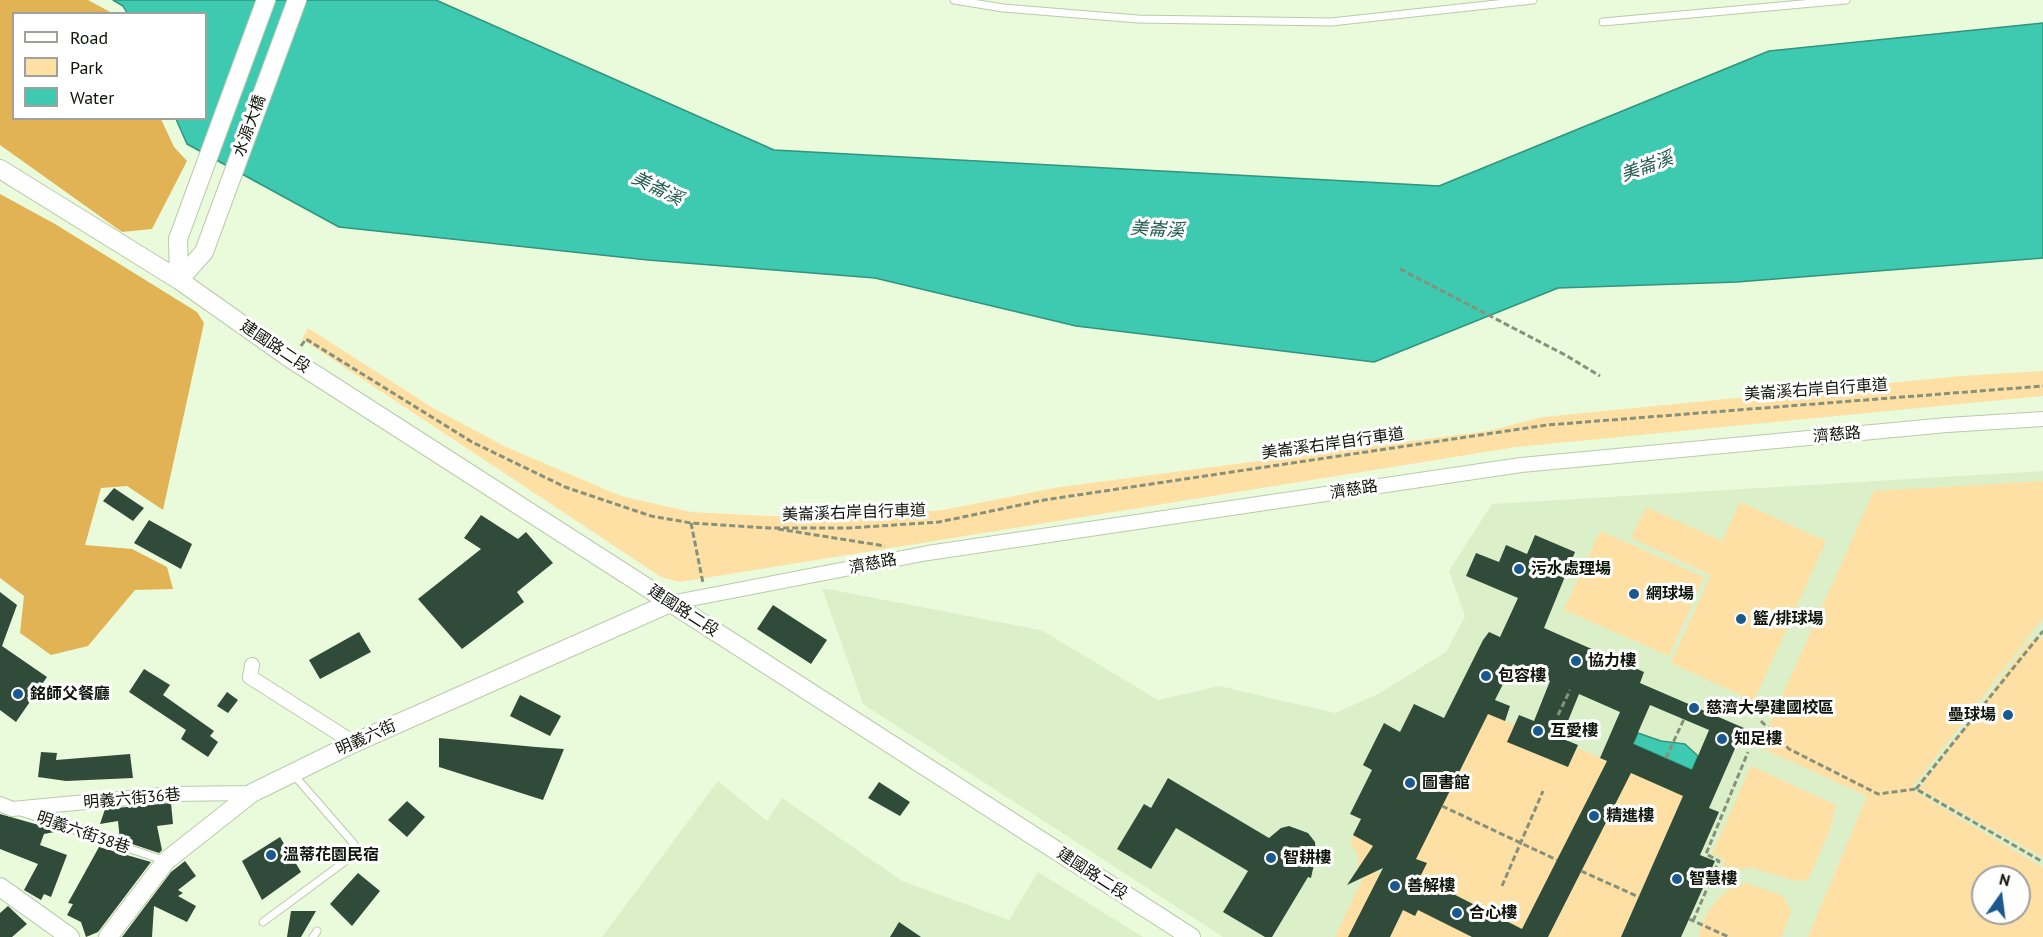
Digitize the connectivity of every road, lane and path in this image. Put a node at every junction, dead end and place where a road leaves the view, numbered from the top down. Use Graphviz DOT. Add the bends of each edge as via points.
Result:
graph roads {
  1 [pos="266,0"];
  2 [pos="297,0"];
  3 [pos="954,0"];
  4 [pos="1533,0"];
  5 [pos="1846,0"];
  6 [pos="1603,22"];
  7 [pos="0,169"];
  8 [pos="1400,269"];
  9 [pos="179,280"];
  10 [pos="291,359"];
  11 [pos="1600,376"];
  12 [pos="2043,386"];
  13 [pos="2043,419"];
  14 [pos="691,523"];
  15 [pos="768,528"];
  16 [pos="898,559"];
  17 [pos="706,596"];
  18 [pos="670,603"];
  19 [pos="2043,631"];
  20 [pos="252,665"];
  21 [pos="1570,690"];
  22 [pos="1558,715"];
  23 [pos="1684,719"];
  24 [pos="1761,721"];
  25 [pos="354,743"];
  26 [pos="1748,752"];
  27 [pos="1666,758"];
  28 [pos="292,773"];
  29 [pos="1916,789"];
  30 [pos="1543,791"];
  31 [pos="252,793"];
  32 [pos="6,806"];
  33 [pos="1442,806"];
  34 [pos="1520,842"];
  35 [pos="1557,860"];
  36 [pos="166,861"];
  37 [pos="2043,862"];
  38 [pos="1581,871"];
  39 [pos="1502,886"];
  40 [pos="0,887"];
  41 [pos="1639,897"];
  42 [pos="263,922"];
  43 [pos="70,937"];
  44 [pos="108,937"];
  45 [pos="1191,937"];
  46 [pos="1729,937"];
  1 -- 9 [label="street, 水源大橋" via="178,239"];
  2 -- 9 [label="street, 水源大橋" via="204,252"];
  3 -- 4 [label="lane" via="1138,19 1332,22"];
  5 -- 6 [label="lane"];
  7 -- 9 [label="street, 建國路二段"];
  8 -- 11 [label="path"];
  9 -- 10 [label="street, 建國路二段"];
  10 -- 14 [label="path" via="306,339 472,442 555,482 607,503"];
  10 -- 18 [label="street, 建國路二段"];
  12 -- 15 [label="path, 美崙溪右岸自行車道" via="1547,425 1044,500 939,522"];
  13 -- 16 [label="street, 濟慈路" via="1521,465"];
  14 -- 15 [label="path"];
  14 -- 17 [label="path"];
  15 -- 16 [label="path, 美崙溪右岸自行車道" via="895,548"];
  16 -- 17 [label="street, 濟慈路"];
  17 -- 18 [label="street, 濟慈路"];
  18 -- 25 [label="street, 明義六街"];
  18 -- 45 [label="street, 建國路二段"];
  19 -- 29 [label="path"];
  20 -- 25 [label="street" via="250,677"];
  21 -- 22 [label="path"];
  23 -- 27 [label="path"];
  24 -- 29 [label="path" via="1789,749 1878,794"];
  25 -- 28 [label="street, 明義六街"];
  26 -- 46 [label="path" via="1706,854 1719,861 1691,920"];
  28 -- 31 [label="street, 明義六街"];
  28 -- 42 [label="lane" via="354,844 355,854"];
  29 -- 37 [label="path"];
  30 -- 34 [label="path"];
  31 -- 32 [label="street, 明義六街36巷" via="171,794"];
  31 -- 36 [label="street, 明義六街"];
  32 -- 36 [label="lane, 明義六街38巷"];
  33 -- 34 [label="path"];
  34 -- 35 [label="path"];
  34 -- 39 [label="path"];
  36 -- 44 [label="street, 明義六街"];
  38 -- 41 [label="path"];
  40 -- 43 [label="street"];
}
